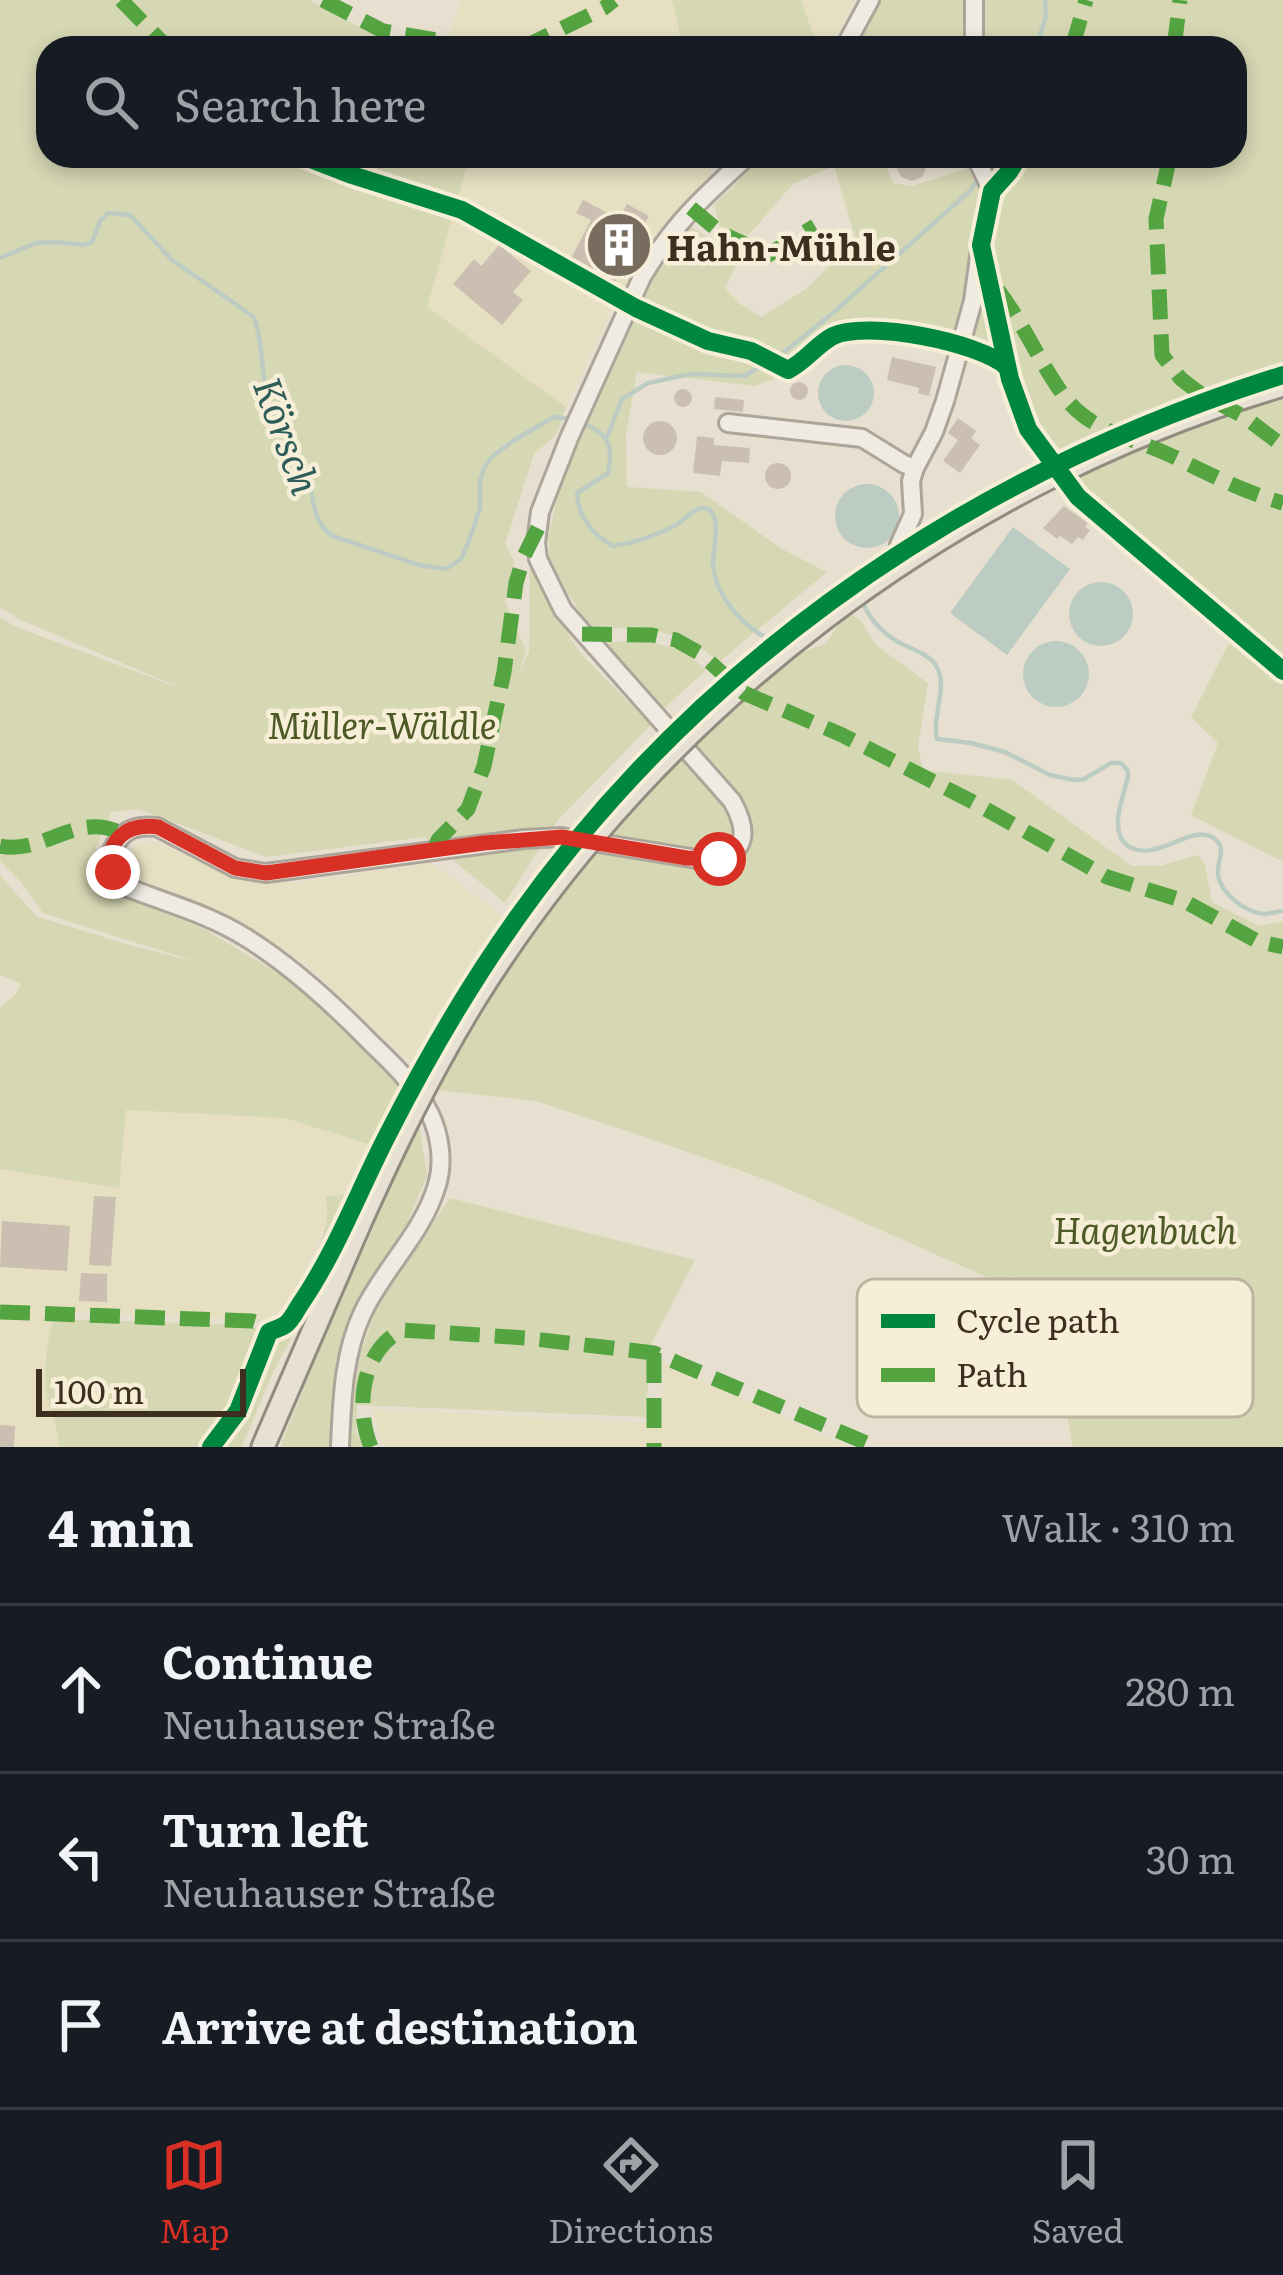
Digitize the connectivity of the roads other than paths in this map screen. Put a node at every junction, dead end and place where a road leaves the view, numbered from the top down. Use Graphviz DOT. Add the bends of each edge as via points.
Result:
graph roads {
  1 [pos="870,0"];
  2 [pos="974,0"];
  3 [pos="850,36"];
  4 [pos="974,36"];
  5 [pos="735,168"];
  6 [pos="980,168"];
  7 [pos="1283,385"];
  8 [pos="728,423"];
  9 [pos="915,468"];
  10 [pos="899,545"];
  11 [pos="263,1447"];
  12 [pos="340,1447"];
  1 -- 3 [label="street"];
  2 -- 4 [label="street"];
  5 -- 12 [label="street" via="691,208 629,304 540,512 536,543 563,610 732,801 742,844 704,860 562,837 266,873 235,868 145,826 122,833 109,858 126,887 208,916 302,978 396,1068 429,1113 439,1180 354,1334"];
  6 -- 9 [label="street" via="992,191 973,301 934,432"];
  7 -- 11 [label="main road, bridge" via="1119,445 974,518 849,599 692,731 540,904 477,995 390,1153"];
  8 -- 9 [label="street" via="862,438"];
  9 -- 10 [label="street" via="913,514"];
}
